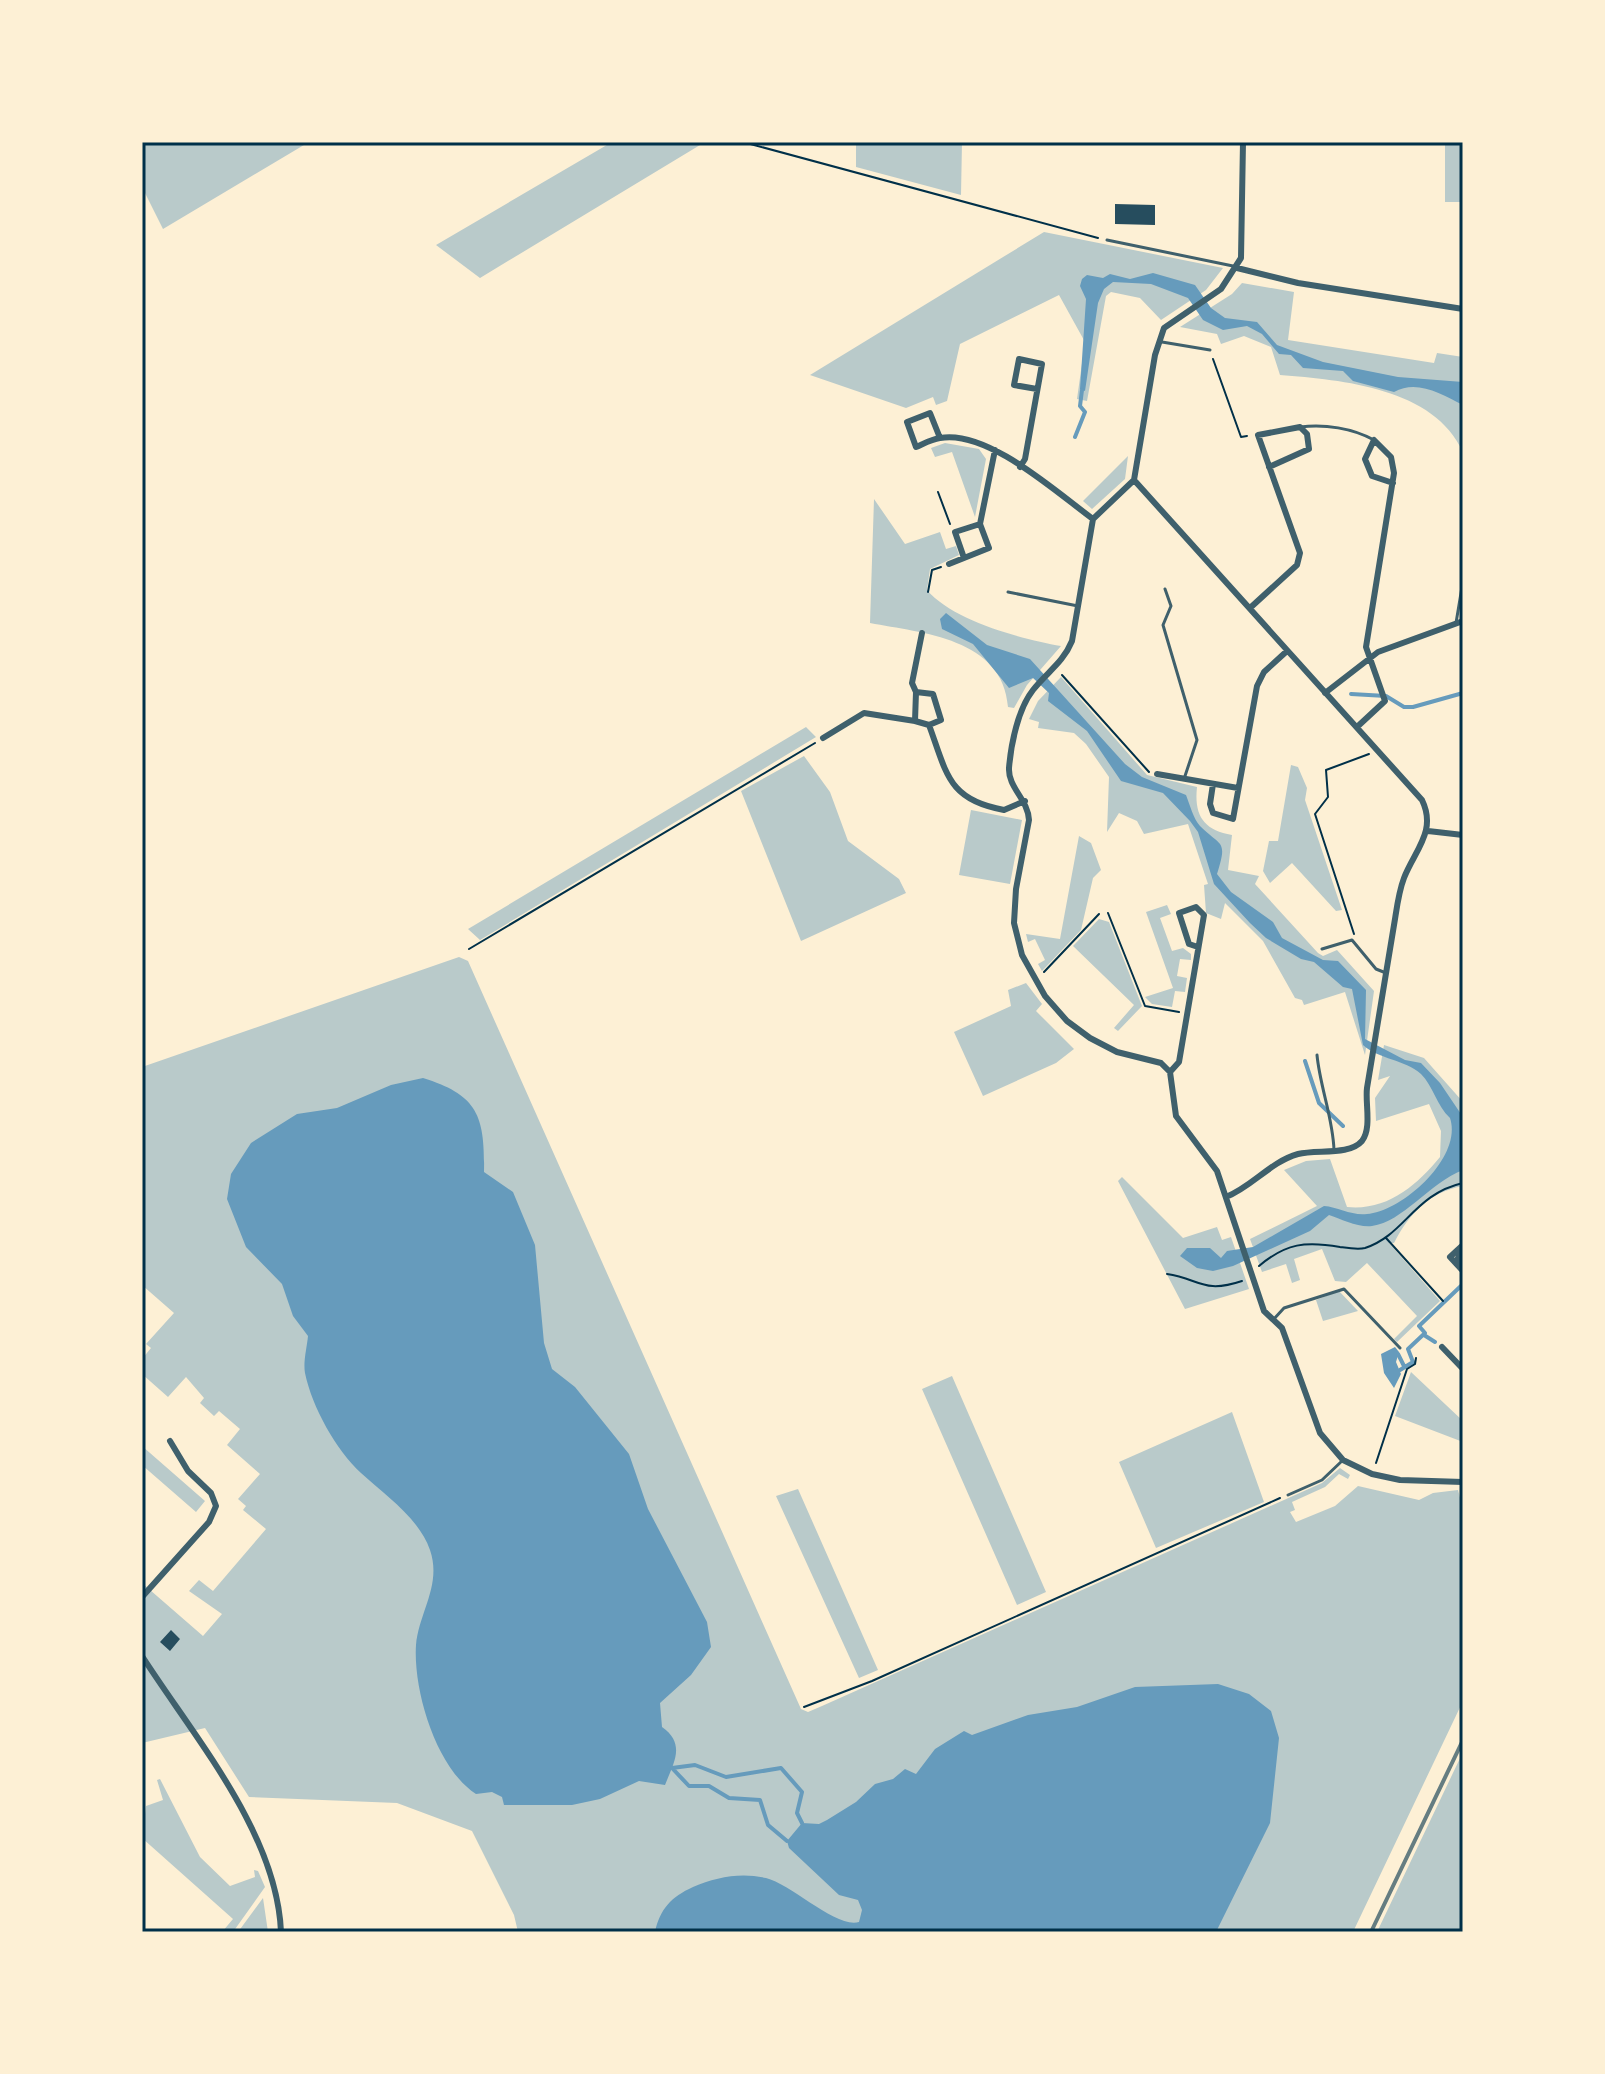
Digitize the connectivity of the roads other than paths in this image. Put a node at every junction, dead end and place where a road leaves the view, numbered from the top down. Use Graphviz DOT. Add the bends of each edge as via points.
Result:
graph roads {
  1 [pos="1243,142"];
  2 [pos="1107,240"];
  3 [pos="1237,268"];
  4 [pos="1463,309"];
  5 [pos="1158,342"];
  6 [pos="1210,350"];
  7 [pos="1037,389"];
  8 [pos="1300,427"];
  9 [pos="940,438"];
  10 [pos="1374,440"];
  11 [pos="995,450"];
  12 [pos="1020,467"];
  13 [pos="1269,467"];
  14 [pos="1134,480"];
  15 [pos="1393,483"];
  16 [pos="1093,519"];
  17 [pos="980,524"];
  18 [pos="964,558"];
  19 [pos="949,564"];
  20 [pos="1463,581"];
  21 [pos="1165,589"];
  22 [pos="1008,592"];
  23 [pos="1078,606"];
  24 [pos="1250,608"];
  25 [pos="1460,622"];
  26 [pos="922,633"];
  27 [pos="1287,651"];
  28 [pos="1369,656"];
  29 [pos="916,692"];
  30 [pos="1325,693"];
  31 [pos="915,721"];
  32 [pos="929,725"];
  33 [pos="1357,727"];
  34 [pos="823,738"];
  35 [pos="1157,774"];
  36 [pos="1184,779"];
  37 [pos="1213,784"];
  38 [pos="1238,788"];
  39 [pos="1025,801"];
  40 [pos="1428,831"];
  41 [pos="1463,835"];
  42 [pos="1198,947"];
  43 [pos="1322,949"];
  44 [pos="1386,973"];
  45 [pos="1317,1055"];
  46 [pos="1170,1072"];
  47 [pos="1334,1150"];
  48 [pos="1226,1197"];
  49 [pos="1463,1248"];
  50 [pos="1463,1264"];
  51 [pos="1463,1271"];
  52 [pos="1273,1320"];
  53 [pos="1442,1347"];
  54 [pos="1400,1348"];
  55 [pos="1463,1369"];
  56 [pos="170,1441"];
  57 [pos="1343,1460"];
  58 [pos="1463,1482"];
  59 [pos="1288,1495"];
  60 [pos="142,1597"];
  61 [pos="142,1656"];
  62 [pos="281,1932"];
  1 -- 3 [label="street"];
  2 -- 3 [label="lane"];
  3 -- 4 [label="street"];
  3 -- 5 [label="street" via="1209,298 1164,328"];
  5 -- 6 [label="lane"];
  5 -- 14 [label="street"];
  7 -- 7 [label="street" via="1042,364 1019,359 1014,385"];
  7 -- 12 [label="street"];
  8 -- 10 [label="lane" via="1319,425"];
  8 -- 13 [label="street" via="1309,449"];
  8 -- 13 [label="street" via="1258,435"];
  9 -- 9 [label="street" via="930,413 907,422 916,447"];
  9 -- 11 [label="street" via="973,441"];
  10 -- 15 [label="street" via="1391,457"];
  10 -- 15 [label="street" via="1365,459 1372,476"];
  11 -- 12 [label="street"];
  11 -- 17 [label="street"];
  12 -- 16 [label="street"];
  13 -- 24 [label="street" via="1300,553 1297,565"];
  14 -- 16 [label="street"];
  14 -- 24 [label="street"];
  15 -- 28 [label="street" via="1366,647"];
  16 -- 23 [label="street"];
  17 -- 18 [label="street" via="989,548"];
  17 -- 18 [label="street" via="955,532"];
  18 -- 19 [label="street"];
  20 -- 25 [label="lane"];
  21 -- 36 [label="lane" via="1171,606 1163,625 1197,740"];
  22 -- 23 [label="lane"];
  23 -- 39 [label="street" via="1072,641 1022,709 1009,768"];
  24 -- 27 [label="street"];
  25 -- 28 [label="street"];
  26 -- 29 [label="street" via="912,683"];
  27 -- 30 [label="street"];
  27 -- 38 [label="street" via="1257,686"];
  28 -- 30 [label="street"];
  28 -- 33 [label="street" via="1385,701"];
  29 -- 31 [label="street"];
  29 -- 32 [label="street" via="933,694 941,720"];
  30 -- 33 [label="street"];
  31 -- 32 [label="street"];
  31 -- 34 [label="street" via="864,713"];
  32 -- 39 [label="street" via="947,776 966,799 1004,810"];
  33 -- 40 [label="street" via="1422,800"];
  35 -- 36 [label="street"];
  36 -- 37 [label="street"];
  37 -- 38 [label="street"];
  37 -- 38 [label="street" via="1213,813 1233,819"];
  39 -- 46 [label="street" via="1029,820 1014,923 1035,982 1067,1021 1090,1038 1117,1052 1161,1063"];
  40 -- 41 [label="street"];
  40 -- 44 [label="street" via="1402,883"];
  42 -- 42 [label="street" via="1189,944 1179,913 1196,907 1204,915"];
  42 -- 46 [label="street" via="1179,1062"];
  43 -- 44 [label="lane" via="1352,940 1376,969"];
  44 -- 47 [label="street" via="1365,1136 1359,1145"];
  45 -- 47 [label="lane"];
  46 -- 48 [label="street" via="1176,1116 1208,1155"];
  47 -- 48 [label="street" via="1282,1160"];
  48 -- 52 [label="street" via="1264,1311"];
  49 -- 50 [label="street" via="1458,1258"];
  49 -- 51 [label="street" via="1450,1257"];
  52 -- 54 [label="lane" via="1284,1308 1344,1289"];
  52 -- 57 [label="street" via="1282,1328 1320,1433"];
  53 -- 55 [label="street"];
  56 -- 60 [label="street" via="216,1506 209,1522"];
  57 -- 58 [label="street" via="1400,1480"];
  57 -- 59 [label="lane" via="1322,1480"];
  61 -- 62 [label="street" via="251,1827 275,1889"];
}
